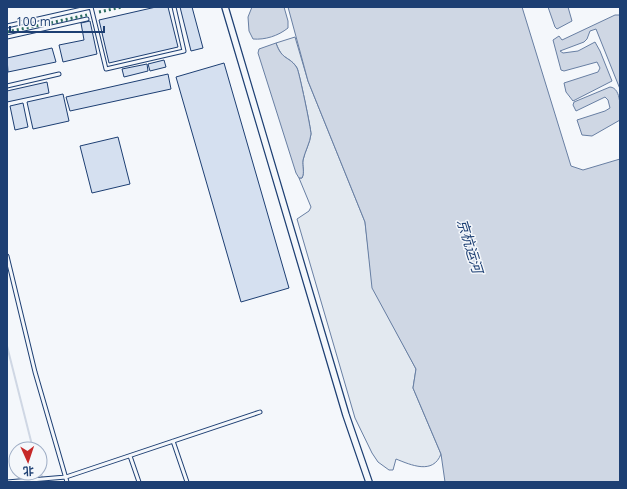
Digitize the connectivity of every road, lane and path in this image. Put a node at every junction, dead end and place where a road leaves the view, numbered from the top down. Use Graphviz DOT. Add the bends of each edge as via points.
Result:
graph roads {
  1 [pos="92,7"];
  2 [pos="174,7"];
  3 [pos="225,7"];
  4 [pos="87,19"];
  5 [pos="7,26"];
  6 [pos="7,37"];
  7 [pos="58,74"];
  8 [pos="7,86"];
  9 [pos="7,256"];
  10 [pos="260,412"];
  11 [pos="173,441"];
  12 [pos="130,456"];
  13 [pos="66,477"];
  14 [pos="48,479"];
  15 [pos="29,481"];
  16 [pos="7,482"];
  17 [pos="67,482"];
  18 [pos="139,482"];
  19 [pos="187,482"];
  20 [pos="369,482"];
  1 -- 2 [label="lane" via="106,70 184,51"];
  1 -- 5 [label="lane"];
  3 -- 20 [label="street" via="346,414"];
  4 -- 6 [label="lane"];
  7 -- 8 [label="lane"];
  9 -- 13 [label="lane" via="35,372"];
  10 -- 11 [label="lane"];
  11 -- 12 [label="lane"];
  11 -- 19 [label="lane"];
  12 -- 13 [label="lane"];
  12 -- 18 [label="lane"];
  13 -- 14 [label="lane"];
  13 -- 17 [label="lane"];
  15 -- 16 [label="lane"];
}
